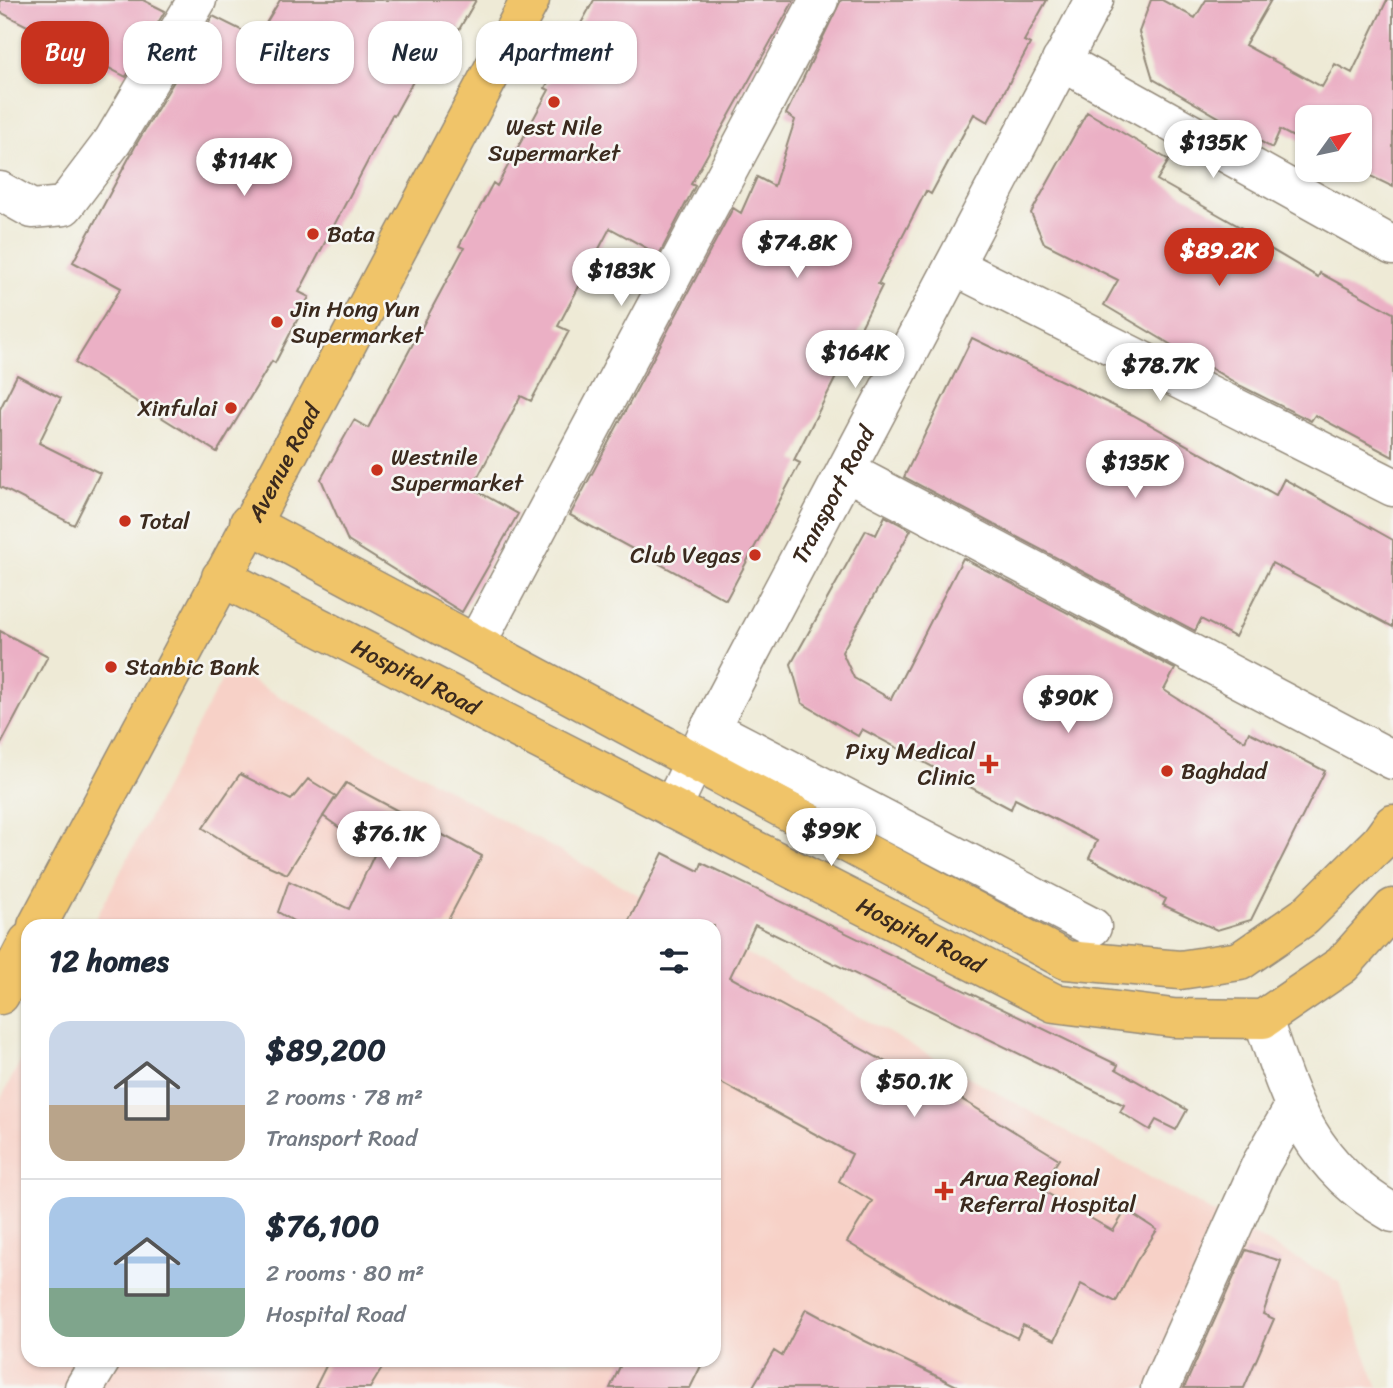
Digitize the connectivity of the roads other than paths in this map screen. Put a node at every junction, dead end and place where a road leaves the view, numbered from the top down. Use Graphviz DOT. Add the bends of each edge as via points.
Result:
graph roads {
  1 [pos="197,0"];
  2 [pos="530,0"];
  3 [pos="819,0"];
  4 [pos="1094,0"];
  5 [pos="1061,61"];
  6 [pos="0,191"];
  7 [pos="1393,246"];
  8 [pos="954,266"];
  9 [pos="846,471"];
  10 [pos="1393,487"];
  11 [pos="249,523"];
  12 [pos="221,577"];
  13 [pos="475,644"];
  14 [pos="702,744"];
  15 [pos="1393,760"];
  16 [pos="672,808"];
  17 [pos="1393,824"];
  18 [pos="1393,908"];
  19 [pos="41,919"];
  20 [pos="1092,927"];
  21 [pos="21,955"];
  22 [pos="0,995"];
  23 [pos="1262,1019"];
  24 [pos="1294,1107"];
  25 [pos="1393,1213"];
  26 [pos="96,1367"];
  27 [pos="83,1388"];
  28 [pos="1160,1388"];
  1 -- 6 [label="street" via="113,141 64,206 32,209"];
  2 -- 11 [label="main road, Avenue Road"];
  3 -- 13 [label="street"];
  4 -- 5 [label="street, Transport Road"];
  5 -- 7 [label="street"];
  5 -- 8 [label="street, Transport Road"];
  8 -- 9 [label="street, Transport Road"];
  8 -- 10 [label="street"];
  9 -- 14 [label="street, Transport Road"];
  9 -- 15 [label="street"];
  11 -- 12 [label="main road, Avenue Road"];
  11 -- 13 [label="main road, Hospital Road"];
  12 -- 16 [label="main road, Hospital Road"];
  12 -- 19 [label="main road, Avenue Road"];
  13 -- 14 [label="main road, Hospital Road"];
  14 -- 16 [label="street, Transport Road"];
  14 -- 17 [label="main road, Hospital Road" via="1066,960 1180,970 1240,961 1304,917"];
  14 -- 20 [label="street"];
  16 -- 23 [label="main road, Hospital Road" via="1054,1003 1173,1018"];
  18 -- 23 [label="main road" via="1342,965"];
  21 -- 22 [label="main road"];
  23 -- 24 [label="street"];
  24 -- 25 [label="street" via="1323,1157 1362,1196"];
  24 -- 28 [label="street" via="1261,1164"];
  26 -- 27 [label="street"];
}
